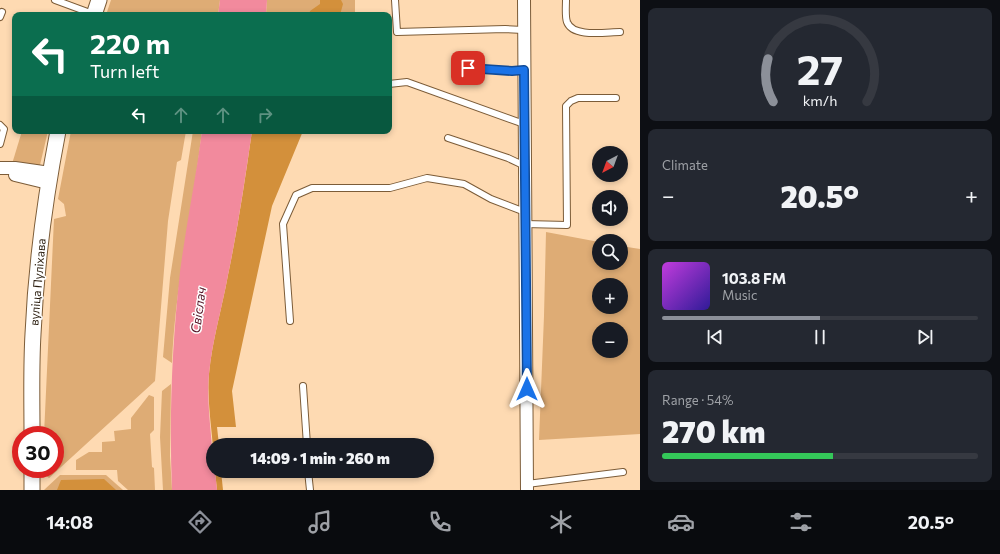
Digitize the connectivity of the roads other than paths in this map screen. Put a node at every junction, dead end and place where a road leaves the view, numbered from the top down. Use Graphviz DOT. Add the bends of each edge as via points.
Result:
graph roads {
  1 [pos="56,0"];
  2 [pos="395,0"];
  3 [pos="524,0"];
  4 [pos="566,0"];
  5 [pos="96,10"];
  6 [pos="524,30"];
  7 [pos="620,32"];
  8 [pos="468,68"];
  9 [pos="524,70"];
  10 [pos="392,84"];
  11 [pos="616,98"];
  12 [pos="524,124"];
  13 [pos="0,125"];
  14 [pos="57,134"];
  15 [pos="448,138"];
  16 [pos="0,144"];
  17 [pos="525,166"];
  18 [pos="3,168"];
  19 [pos="49,178"];
  20 [pos="525,212"];
  21 [pos="525,224"];
  22 [pos="290,321"];
  23 [pos="303,386"];
  24 [pos="32,426"];
  25 [pos="307,438"];
  26 [pos="624,472"];
  27 [pos="32,478"];
  28 [pos="309,478"];
  29 [pos="527,487"];
  30 [pos="32,490"];
  31 [pos="310,490"];
  1 -- 5 [label="lane"];
  2 -- 6 [label="lane" via="397,32"];
  3 -- 6 [label="street"];
  4 -- 7 [label="lane" via="567,22 574,31"];
  6 -- 9 [label="street"];
  8 -- 9 [label="lane"];
  9 -- 12 [label="street"];
  10 -- 12 [label="lane" via="408,82"];
  11 -- 21 [label="lane" via="578,98 566,106 567,225"];
  12 -- 17 [label="street"];
  13 -- 16 [label="lane" via="4,129"];
  14 -- 19 [label="street, вуліца Пуліхава"];
  15 -- 17 [label="lane"];
  17 -- 20 [label="street"];
  18 -- 19 [label="street" via="14,175"];
  19 -- 24 [label="street, вуліца Пуліхава" via="33,334"];
  20 -- 21 [label="street"];
  20 -- 22 [label="lane" via="491,199 464,184 427,178 390,188 312,188 296,195 283,224"];
  21 -- 29 [label="street"];
  23 -- 25 [label="lane"];
  26 -- 29 [label="lane"];
  27 -- 30 [label="street"];
  28 -- 31 [label="lane"];
}
